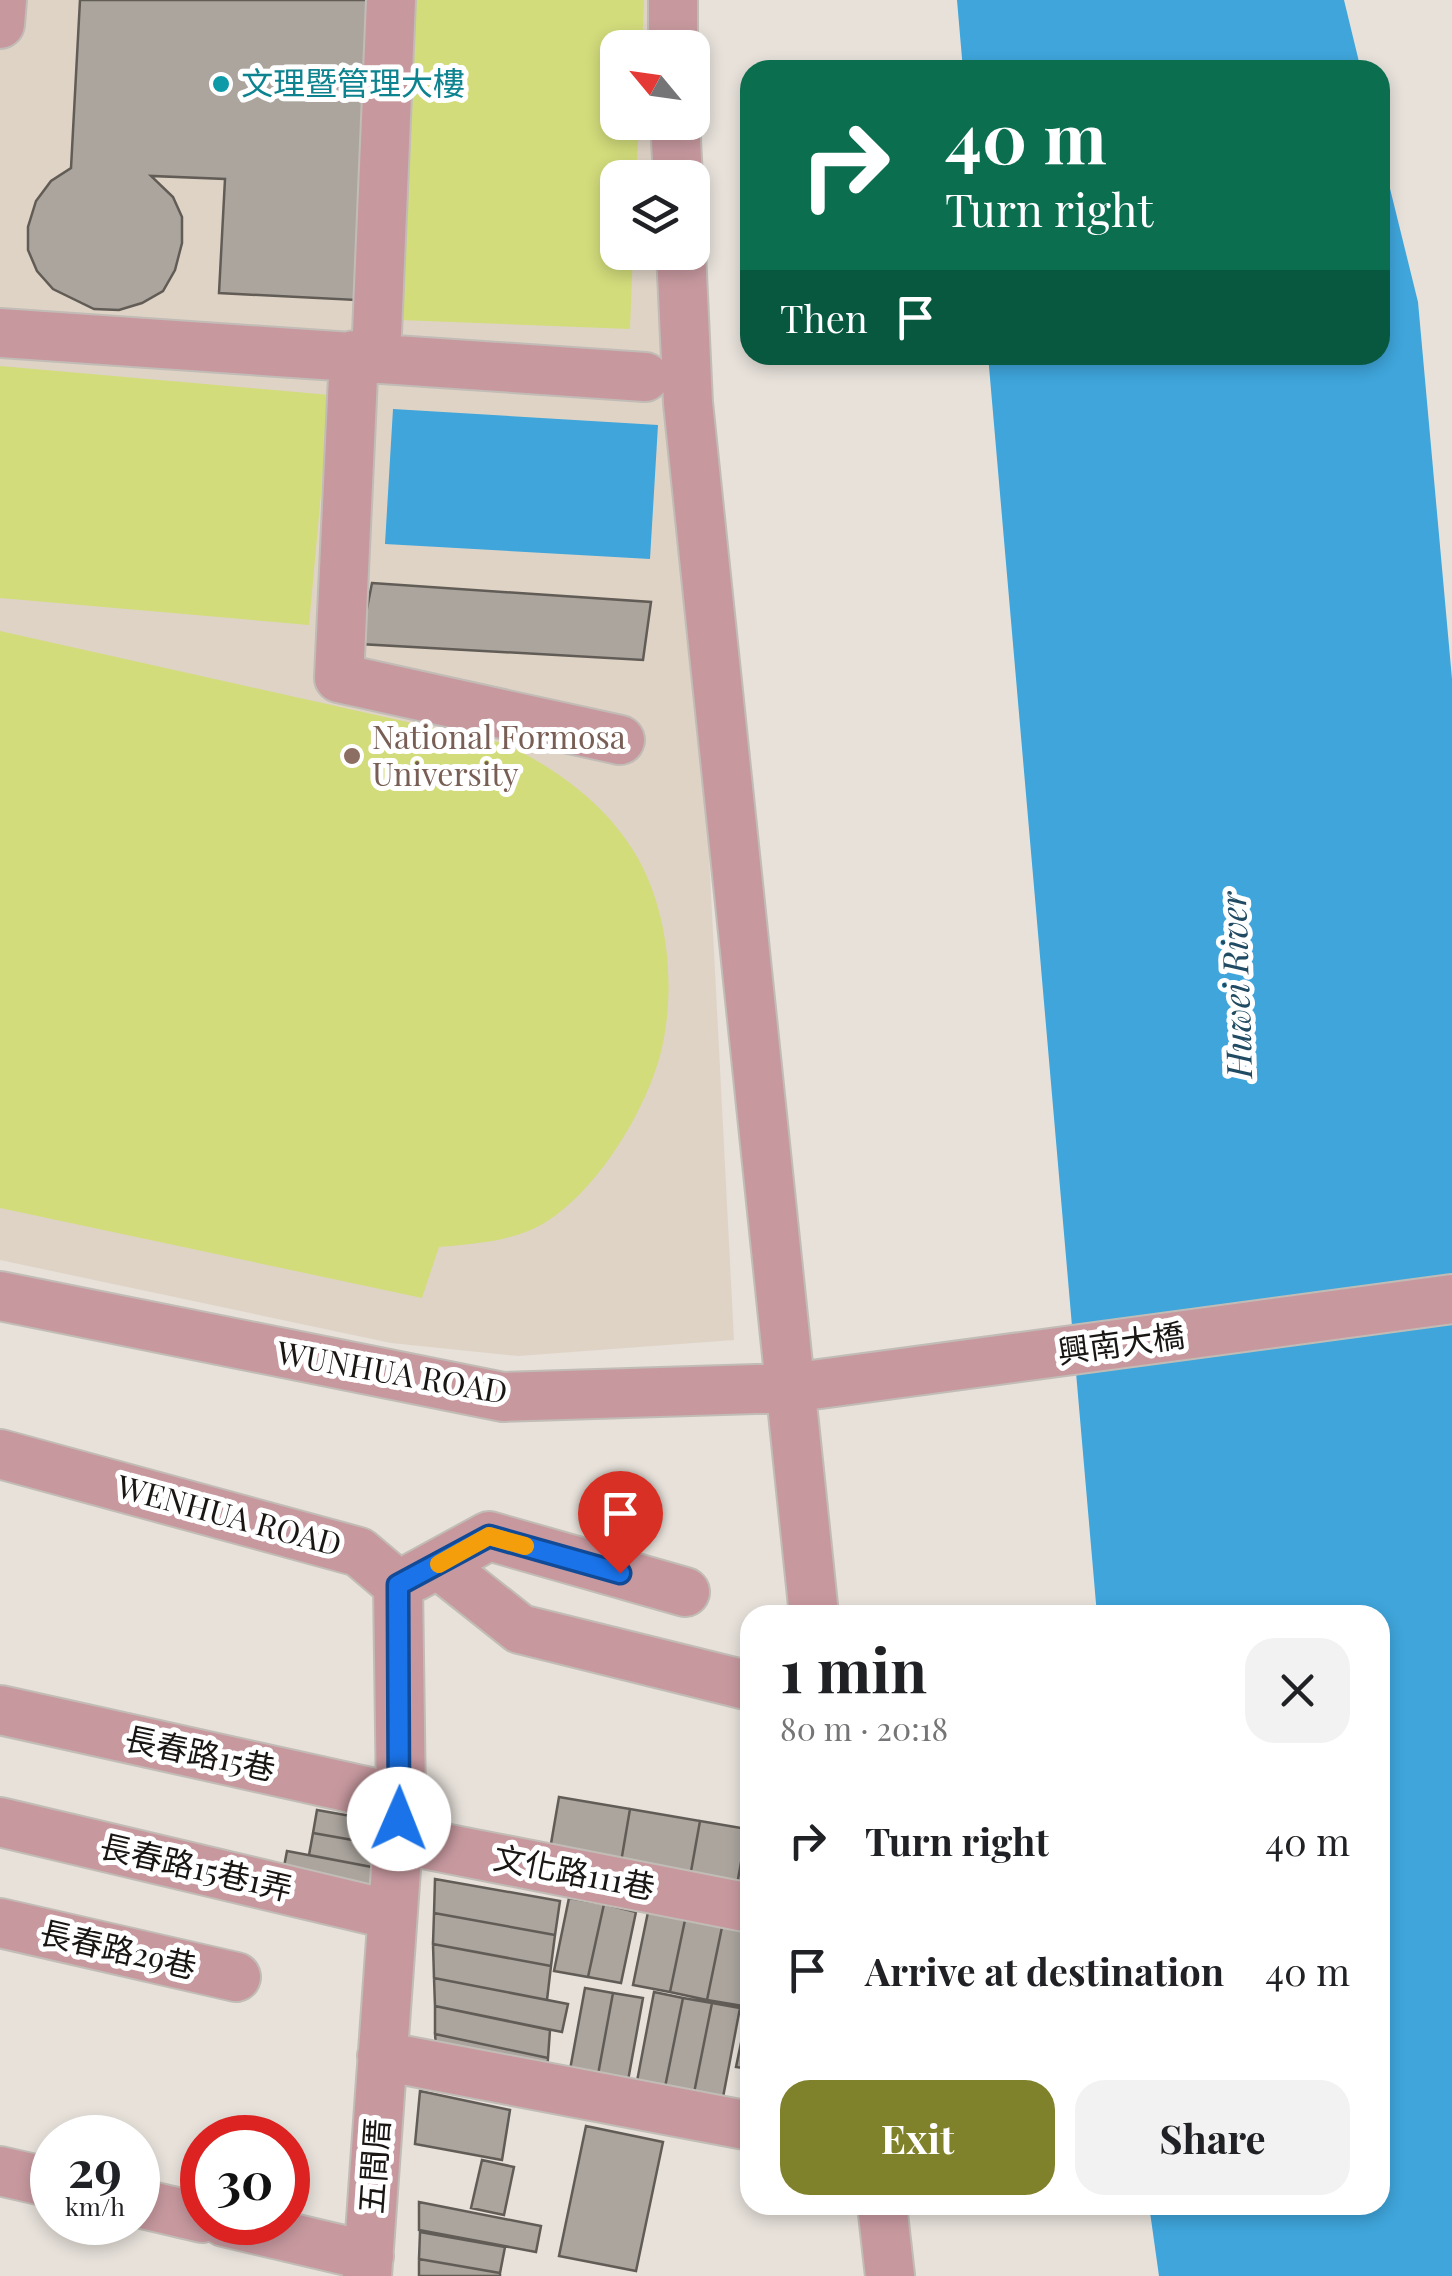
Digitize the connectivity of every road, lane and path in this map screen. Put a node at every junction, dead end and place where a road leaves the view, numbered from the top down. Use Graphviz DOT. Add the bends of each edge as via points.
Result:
graph roads {
  1 [pos="2,0"];
  2 [pos="391,0"];
  3 [pos="673,0"];
  4 [pos="0,24"];
  5 [pos="673,30"];
  6 [pos="682,270"];
  7 [pos="0,332"];
  8 [pos="365,356"];
  9 [pos="644,377"];
  10 [pos="620,740"];
  11 [pos="0,1296"];
  12 [pos="1452,1299"];
  13 [pos="790,1388"];
  14 [pos="0,1454"];
  15 [pos="418,1575"];
  16 [pos="685,1592"];
  17 [pos="813,1605"];
  18 [pos="740,1684"];
  19 [pos="0,1710"];
  20 [pos="399,1819"];
  21 [pos="0,1822"];
  22 [pos="740,1905"];
  23 [pos="392,1915"];
  24 [pos="0,1923"];
  25 [pos="236,1977"];
  26 [pos="382,2056"];
  27 [pos="740,2124"];
  28 [pos="0,2171"];
  29 [pos="30,2178"];
  30 [pos="883,2215"];
  31 [pos="299,2245"];
  32 [pos="368,2266"];
  33 [pos="890,2276"];
  1 -- 4 [label="street"];
  2 -- 8 [label="street"];
  3 -- 5 [label="street"];
  6 -- 13 [label="street" via="688,402"];
  7 -- 8 [label="street"];
  8 -- 9 [label="street"];
  8 -- 10 [label="street" via="339,678"];
  11 -- 13 [label="street, WUNHUA ROAD" via="503,1397"];
  12 -- 13 [label="street, 興南大橋"];
  13 -- 17 [label="street"];
  14 -- 15 [label="street, WENHUA ROAD" via="359,1552"];
  15 -- 16 [label="street" via="489,1536"];
  15 -- 18 [label="street, WENHUA ROAD" via="520,1629"];
  15 -- 20 [label="street"];
  19 -- 20 [label="street, 長春路15巷"];
  20 -- 22 [label="street, 文化路111巷"];
  20 -- 23 [label="street"];
  21 -- 23 [label="street, 長春路15巷1弄"];
  23 -- 26 [label="street"];
  24 -- 25 [label="street, 長春路29巷"];
  26 -- 27 [label="street"];
  26 -- 32 [label="street, 五間厝"];
  28 -- 29 [label="street"];
  30 -- 33 [label="street"];
  31 -- 32 [label="street"];
}
